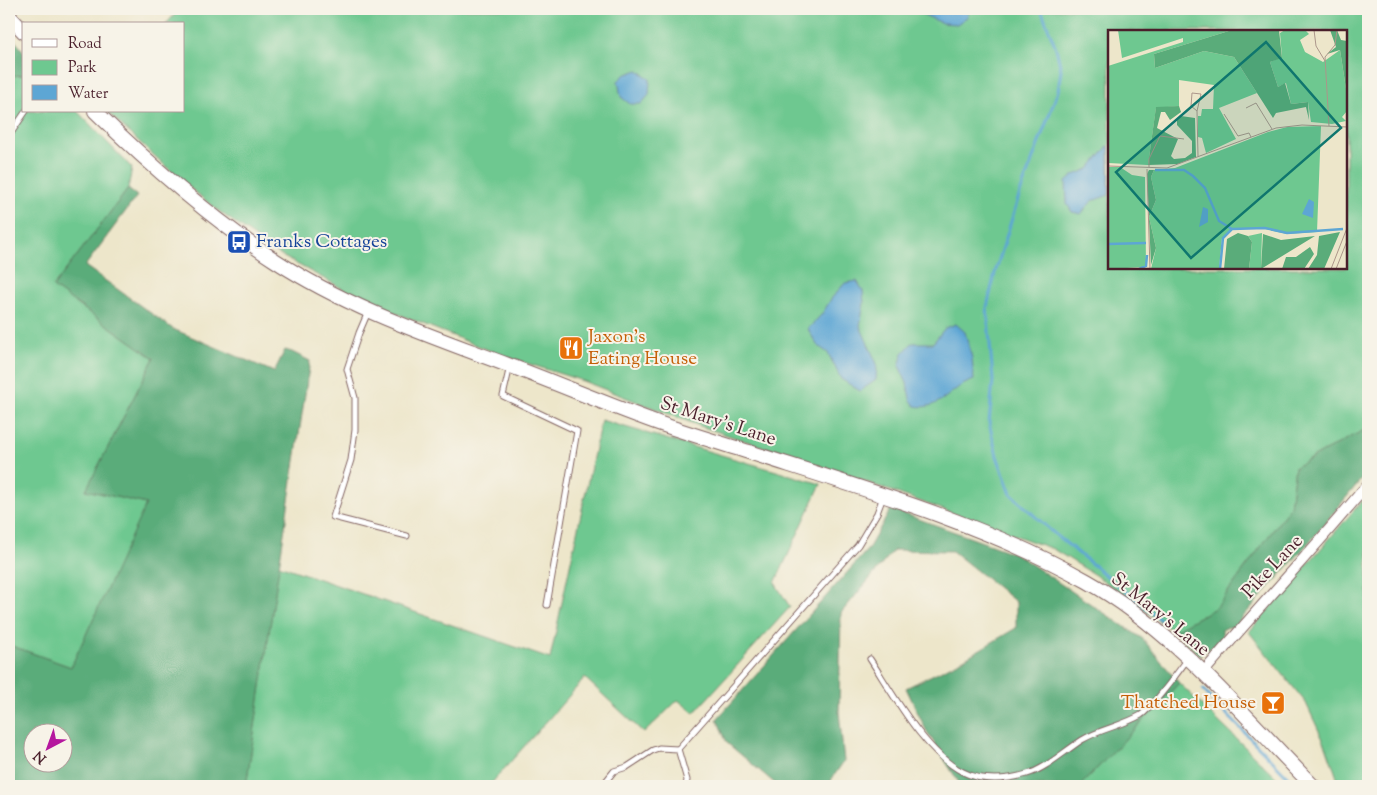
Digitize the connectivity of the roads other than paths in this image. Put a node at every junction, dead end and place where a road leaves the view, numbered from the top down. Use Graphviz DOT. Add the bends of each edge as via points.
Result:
graph roads {
  1 [pos="9,16"];
  2 [pos="22,30"];
  3 [pos="25,112"];
  4 [pos="96,112"];
  5 [pos="9,136"];
  6 [pos="369,312"];
  7 [pos="510,366"];
  8 [pos="1368,484"];
  9 [pos="883,497"];
  10 [pos="407,536"];
  11 [pos="547,605"];
  12 [pos="870,659"];
  13 [pos="1188,659"];
  14 [pos="1203,673"];
  15 [pos="678,749"];
  16 [pos="602,786"];
  17 [pos="686,786"];
  18 [pos="1313,786"];
  1 -- 2 [label="main road"];
  3 -- 5 [label="lane"];
  4 -- 6 [label="main road, St Mary's Lane" via="225,226 309,281"];
  6 -- 7 [label="main road, St Mary's Lane"];
  6 -- 10 [label="lane" via="347,369 355,398 355,430 351,460 333,516"];
  7 -- 9 [label="main road, St Mary's Lane" via="659,423"];
  7 -- 11 [label="lane" via="503,396 577,431"];
  8 -- 14 [label="street, Pike Lane"];
  9 -- 13 [label="main road, St Mary's Lane" via="989,536 1090,583 1131,610"];
  9 -- 15 [label="lane" via="858,546"];
  12 -- 13 [label="lane" via="918,731 941,757 964,773 983,779 1028,774 1082,740 1143,713"];
  13 -- 14 [label="main road, St Mary's Lane"];
  14 -- 18 [label="main road, St Mary's Lane"];
  15 -- 16 [label="lane" via="653,750 627,767 614,771"];
  15 -- 17 [label="lane"];
}
